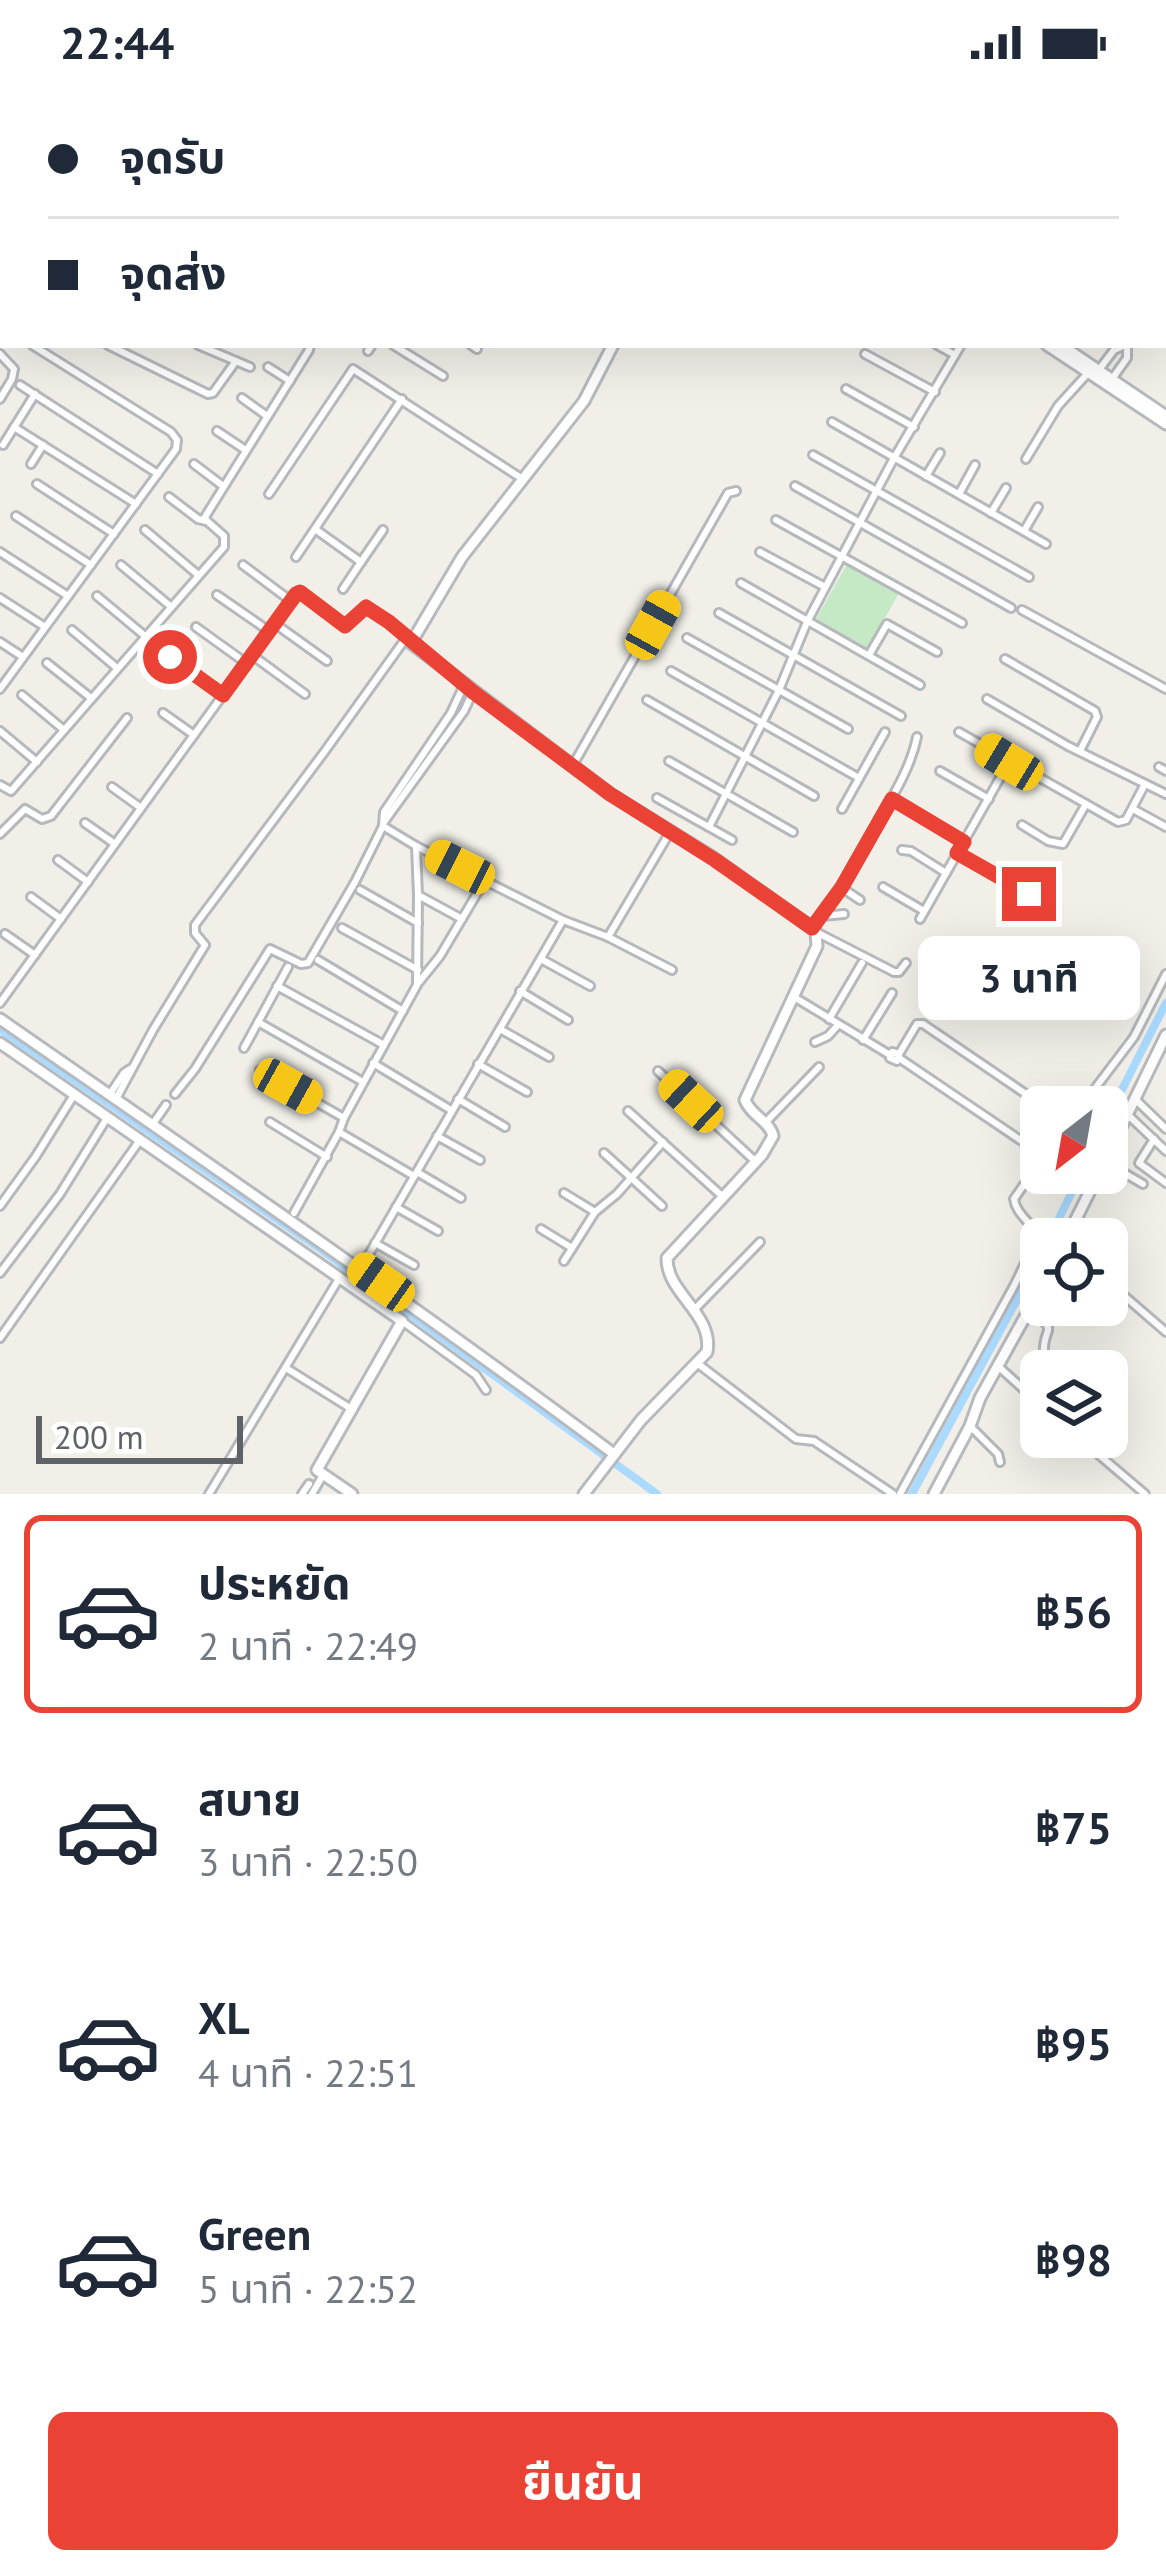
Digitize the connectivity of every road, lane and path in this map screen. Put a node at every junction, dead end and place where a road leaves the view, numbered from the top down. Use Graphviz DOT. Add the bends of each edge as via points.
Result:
graph roads {
  1 [pos="114,348"];
  2 [pos="205,348"];
  3 [pos="309,348"];
  4 [pos="398,348"];
  5 [pos="611,348"];
  6 [pos="942,348"];
  7 [pos="959,348"];
  8 [pos="1052,348"];
  9 [pos="1065,348"];
  10 [pos="1119,348"];
  11 [pos="1126,348"];
  12 [pos="46,349"];
  13 [pos="0,354"];
  14 [pos="865,354"];
  15 [pos="955,356"];
  16 [pos="236,361"];
  17 [pos="250,367"];
  18 [pos="268,367"];
  19 [pos="1093,372"];
  20 [pos="442,376"];
  21 [pos="1111,380"];
  22 [pos="290,381"];
  23 [pos="20,385"];
  24 [pos="846,389"];
  25 [pos="935,392"];
  26 [pos="35,394"];
  27 [pos="242,398"];
  28 [pos="0,399"];
  29 [pos="403,399"];
  30 [pos="267,416"];
  31 [pos="1166,420"];
  32 [pos="832,422"];
  33 [pos="14,427"];
  34 [pos="914,427"];
  35 [pos="217,430"];
  36 [pos="540,435"];
  37 [pos="553,444"];
  38 [pos="3,445"];
  39 [pos="43,446"];
  40 [pos="245,449"];
  41 [pos="940,453"];
  42 [pos="813,455"];
  43 [pos="895,458"];
  44 [pos="1026,459"];
  45 [pos="31,464"];
  46 [pos="194,464"];
  47 [pos="975,466"];
  48 [pos="158,474"];
  49 [pos="926,476"];
  50 [pos="524,480"];
  51 [pos="38,484"];
  52 [pos="223,486"];
  53 [pos="795,487"];
  54 [pos="1006,488"];
  55 [pos="877,490"];
  56 [pos="736,491"];
  57 [pos="269,494"];
  58 [pos="959,494"];
  59 [pos="169,497"];
  60 [pos="136,504"];
  61 [pos="1038,507"];
  62 [pos="992,513"];
  63 [pos="16,516"];
  64 [pos="776,520"];
  65 [pos="206,521"];
  66 [pos="862,524"];
  67 [pos="315,529"];
  68 [pos="145,530"];
  69 [pos="383,530"];
  70 [pos="1024,531"];
  71 [pos="114,534"];
  72 [pos="1046,544"];
  73 [pos="0,552"];
  74 [pos="760,552"];
  75 [pos="296,557"];
  76 [pos="843,557"];
  77 [pos="362,562"];
  78 [pos="91,565"];
  79 [pos="121,565"];
  80 [pos="243,565"];
  81 [pos="198,575"];
  82 [pos="1029,577"];
  83 [pos="741,583"];
  84 [pos="825,587"];
  85 [pos="343,589"];
  86 [pos="218,595"];
  87 [pos="68,596"];
  88 [pos="98,596"];
  89 [pos="0,598"];
  90 [pos="291,601"];
  91 [pos="170,606"];
  92 [pos="1011,608"];
  93 [pos="1022,610"];
  94 [pos="719,613"];
  95 [pos="807,622"];
  96 [pos="962,623"];
  97 [pos="45,627"];
  98 [pos="196,627"];
  99 [pos="272,627"];
  100 [pos="71,630"];
  101 [pos="145,636"];
  102 [pos="687,638"];
  103 [pos="408,640"];
  104 [pos="0,641"];
  105 [pos="937,652"];
  106 [pos="869,655"];
  107 [pos="794,656"];
  108 [pos="23,657"];
  109 [pos="170,657"];
  110 [pos="1005,658"];
  111 [pos="249,659"];
  112 [pos="327,661"];
  113 [pos="47,663"];
  114 [pos="117,668"];
  115 [pos="671,670"];
  116 [pos="920,685"];
  117 [pos="469,688"];
  118 [pos="0,689"];
  119 [pos="1166,689"];
  120 [pos="779,690"];
  121 [pos="305,694"];
  122 [pos="22,695"];
  123 [pos="223,695"];
  124 [pos="92,698"];
  125 [pos="987,699"];
  126 [pos="647,700"];
  127 [pos="1101,701"];
  128 [pos="1095,711"];
  129 [pos="163,713"];
  130 [pos="901,716"];
  131 [pos="127,718"];
  132 [pos="761,723"];
  133 [pos="848,729"];
  134 [pos="64,730"];
  135 [pos="0,731"];
  136 [pos="885,732"];
  137 [pos="959,732"];
  138 [pos="194,735"];
  139 [pos="917,737"];
  140 [pos="1080,751"];
  141 [pos="744,757"];
  142 [pos="669,761"];
  143 [pos="37,762"];
  144 [pos="1009,762"];
  145 [pos="572,766"];
  146 [pos="940,771"];
  147 [pos="859,778"];
  148 [pos="1145,784"];
  149 [pos="0,785"];
  150 [pos="112,787"];
  151 [pos="725,793"];
  152 [pos="1166,794"];
  153 [pos="814,796"];
  154 [pos="657,798"];
  155 [pos="892,799"];
  156 [pos="989,799"];
  157 [pos="1086,804"];
  158 [pos="141,808"];
  159 [pos="842,809"];
  160 [pos="1133,809"];
  161 [pos="85,823"];
  162 [pos="383,824"];
  163 [pos="1022,825"];
  164 [pos="709,827"];
  165 [pos="1166,827"];
  166 [pos="2,828"];
  167 [pos="670,832"];
  168 [pos="793,832"];
  169 [pos="731,840"];
  170 [pos="964,842"];
  171 [pos="115,844"];
  172 [pos="416,846"];
  173 [pos="902,850"];
  174 [pos="957,853"];
  175 [pos="58,860"];
  176 [pos="946,872"];
  177 [pos="485,880"];
  178 [pos="88,882"];
  179 [pos="842,887"];
  180 [pos="883,887"];
  181 [pos="360,890"];
  182 [pos="1029,894"];
  183 [pos="418,895"];
  184 [pos="32,897"];
  185 [pos="860,900"];
  186 [pos="844,914"];
  187 [pos="822,916"];
  188 [pos="61,919"];
  189 [pos="462,919"];
  190 [pos="563,920"];
  191 [pos="418,923"];
  192 [pos="342,928"];
  193 [pos="814,930"];
  194 [pos="5,934"];
  195 [pos="608,937"];
  196 [pos="35,955"];
  197 [pos="540,958"];
  198 [pos="318,960"];
  199 [pos="862,963"];
  200 [pos="906,963"];
  201 [pos="288,967"];
  202 [pos="418,970"];
  203 [pos="672,970"];
  204 [pos="1166,974"];
  205 [pos="417,985"];
  206 [pos="0,986"];
  207 [pos="278,986"];
  208 [pos="590,986"];
  209 [pos="520,991"];
  210 [pos="8,992"];
  211 [pos="892,993"];
  212 [pos="794,997"];
  213 [pos="0,1003"];
  214 [pos="403,1010"];
  215 [pos="0,1019"];
  216 [pos="829,1019"];
  217 [pos="568,1020"];
  218 [pos="258,1022"];
  219 [pos="838,1024"];
  220 [pos="499,1028"];
  221 [pos="1166,1035"];
  222 [pos="863,1040"];
  223 [pos="815,1042"];
  224 [pos="0,1044"];
  225 [pos="384,1045"];
  226 [pos="244,1048"];
  227 [pos="896,1056"];
  228 [pos="549,1057"];
  229 [pos="374,1063"];
  230 [pos="478,1064"];
  231 [pos="819,1067"];
  232 [pos="260,1070"];
  233 [pos="658,1071"];
  234 [pos="363,1082"];
  235 [pos="1097,1086"];
  236 [pos="1020,1089"];
  237 [pos="527,1092"];
  238 [pos="175,1094"];
  239 [pos="74,1095"];
  240 [pos="113,1097"];
  241 [pos="458,1099"];
  242 [pos="1135,1099"];
  243 [pos="166,1105"];
  244 [pos="452,1110"];
  245 [pos="628,1111"];
  246 [pos="1128,1112"];
  247 [pos="1128,1115"];
  248 [pos="108,1117"];
  249 [pos="344,1118"];
  250 [pos="269,1122"];
  251 [pos="765,1123"];
  252 [pos="152,1125"];
  253 [pos="505,1127"];
  254 [pos="1166,1129"];
  255 [pos="339,1132"];
  256 [pos="436,1136"];
  257 [pos="1154,1139"];
  258 [pos="140,1140"];
  259 [pos="662,1142"];
  260 [pos="1020,1142"];
  261 [pos="1166,1151"];
  262 [pos="604,1153"];
  263 [pos="327,1157"];
  264 [pos="480,1160"];
  265 [pos="756,1162"];
  266 [pos="415,1174"];
  267 [pos="1128,1174"];
  268 [pos="631,1178"];
  269 [pos="1166,1183"];
  270 [pos="1143,1184"];
  271 [pos="1020,1186"];
  272 [pos="564,1193"];
  273 [pos="722,1196"];
  274 [pos="461,1198"];
  275 [pos="0,1206"];
  276 [pos="662,1206"];
  277 [pos="396,1207"];
  278 [pos="595,1212"];
  279 [pos="294,1213"];
  280 [pos="541,1229"];
  281 [pos="438,1231"];
  282 [pos="760,1242"];
  283 [pos="375,1243"];
  284 [pos="572,1249"];
  285 [pos="564,1261"];
  286 [pos="414,1265"];
  287 [pos="361,1268"];
  288 [pos="0,1273"];
  289 [pos="340,1276"];
  290 [pos="1128,1299"];
  291 [pos="694,1309"];
  292 [pos="402,1321"];
  293 [pos="1020,1326"];
  294 [pos="1166,1332"];
  295 [pos="0,1338"];
  296 [pos="697,1364"];
  297 [pos="998,1366"];
  298 [pos="286,1368"];
  299 [pos="1020,1386"];
  300 [pos="486,1390"];
  301 [pos="353,1410"];
  302 [pos="970,1426"];
  303 [pos="613,1455"];
  304 [pos="1102,1458"];
  305 [pos="1000,1462"];
  306 [pos="318,1473"];
  307 [pos="309,1484"];
  308 [pos="209,1494"];
  309 [pos="307,1494"];
  310 [pos="352,1494"];
  311 [pos="584,1494"];
  312 [pos="896,1494"];
  313 [pos="934,1494"];
  314 [pos="1144,1494"];
  1 -- 16 [label="street" via="208,394"];
  2 -- 16 [label="street"];
  3 -- 22 [label="street"];
  4 -- 20 [label="street"];
  5 -- 37 [label="street"];
  6 -- 15 [label="street"];
  7 -- 15 [label="street"];
  8 -- 19 [label="street"];
  9 -- 19 [label="street"];
  10 -- 19 [label="street"];
  11 -- 21 [label="street"];
  12 -- 48 [label="street" via="171,431 176,449"];
  13 -- 28 [label="street" via="14,368"];
  14 -- 25 [label="street"];
  15 -- 25 [label="street"];
  16 -- 17 [label="street"];
  18 -- 22 [label="street"];
  19 -- 21 [label="street"];
  19 -- 31 [label="street"];
  19 -- 44 [label="street" via="1058,406"];
  21 -- 31 [label="street"];
  22 -- 30 [label="street"];
  23 -- 26 [label="street"];
  24 -- 34 [label="street"];
  25 -- 34 [label="street"];
  26 -- 33 [label="street"];
  26 -- 48 [label="street"];
  27 -- 30 [label="street"];
  29 -- 50 [label="street"];
  29 -- 57 [label="street" via="352,369"];
  29 -- 67 [label="street"];
  30 -- 40 [label="street"];
  32 -- 43 [label="street"];
  33 -- 38 [label="street"];
  33 -- 39 [label="street"];
  34 -- 43 [label="street"];
  35 -- 40 [label="street"];
  36 -- 37 [label="street"];
  37 -- 50 [label="street"];
  39 -- 45 [label="street"];
  39 -- 60 [label="street"];
  40 -- 52 [label="street"];
  41 -- 49 [label="street"];
  42 -- 55 [label="street"];
  43 -- 49 [label="street"];
  43 -- 55 [label="street"];
  46 -- 52 [label="street"];
  47 -- 58 [label="street"];
  48 -- 60 [label="street"];
  49 -- 58 [label="street"];
  50 -- 103 [label="street"];
  51 -- 71 [label="street"];
  52 -- 65 [label="street"];
  53 -- 66 [label="street"];
  54 -- 62 [label="street"];
  55 -- 66 [label="street"];
  55 -- 82 [label="street"];
  56 -- 145 [label="street"];
  58 -- 62 [label="street"];
  59 -- 65 [label="street"];
  60 -- 71 [label="street"];
  61 -- 70 [label="street"];
  62 -- 70 [label="street"];
  63 -- 78 [label="street"];
  64 -- 76 [label="street"];
  65 -- 81 [label="street" via="224,547"];
  66 -- 76 [label="street"];
  66 -- 92 [label="street"];
  67 -- 75 [label="street"];
  67 -- 77 [label="street"];
  68 -- 81 [label="street"];
  69 -- 77 [label="street"];
  70 -- 72 [label="street"];
  71 -- 78 [label="street"];
  73 -- 87 [label="street"];
  74 -- 84 [label="street"];
  76 -- 84 [label="street"];
  76 -- 96 [label="street"];
  77 -- 85 [label="street"];
  78 -- 87 [label="street"];
  79 -- 91 [label="street"];
  80 -- 90 [label="street"];
  81 -- 91 [label="street"];
  83 -- 95 [label="street"];
  84 -- 95 [label="street"];
  86 -- 99 [label="street"];
  87 -- 97 [label="street"];
  88 -- 101 [label="street"];
  89 -- 97 [label="street"];
  90 -- 99 [label="street"];
  90 -- 103 [label="street" via="300,592 345,626 366,607"];
  91 -- 101 [label="street"];
  93 -- 119 [label="street"];
  94 -- 107 [label="street"];
  95 -- 106 [label="street"];
  95 -- 107 [label="street"];
  97 -- 108 [label="street"];
  98 -- 111 [label="street"];
  99 -- 111 [label="street"];
  99 -- 112 [label="street"];
  100 -- 114 [label="street"];
  101 -- 114 [label="street"];
  102 -- 120 [label="street"];
  103 -- 117 [label="street"];
  103 -- 240 [label="street" via="195,925 205,945"];
  104 -- 108 [label="street"];
  105 -- 106 [label="street" via="887,625"];
  106 -- 116 [label="street"];
  107 -- 120 [label="street"];
  107 -- 130 [label="street"];
  108 -- 118 [label="street"];
  109 -- 123 [label="street"];
  110 -- 128 [label="street"];
  111 -- 121 [label="street"];
  111 -- 123 [label="street"];
  113 -- 124 [label="street"];
  114 -- 124 [label="street"];
  115 -- 132 [label="street"];
  117 -- 145 [label="street"];
  117 -- 162 [label="street"];
  120 -- 132 [label="street"];
  120 -- 133 [label="street"];
  122 -- 134 [label="street"];
  123 -- 138 [label="street"];
  124 -- 134 [label="street"];
  125 -- 140 [label="street"];
  126 -- 141 [label="street"];
  127 -- 128 [label="street"];
  128 -- 140 [label="street"];
  129 -- 138 [label="street"];
  131 -- 166 [label="street" via="47,820 25,809"];
  132 -- 141 [label="street"];
  132 -- 147 [label="street"];
  134 -- 143 [label="street"];
  135 -- 143 [label="street"];
  136 -- 147 [label="street"];
  137 -- 144 [label="street"];
  138 -- 158 [label="street"];
  139 -- 155 [label="street"];
  140 -- 148 [label="street"];
  141 -- 151 [label="street"];
  141 -- 153 [label="street"];
  142 -- 151 [label="street"];
  143 -- 149 [label="street" via="11,791"];
  144 -- 156 [label="street"];
  144 -- 157 [label="street"];
  145 -- 167 [label="street"];
  146 -- 156 [label="street"];
  147 -- 159 [label="street"];
  148 -- 152 [label="street"];
  148 -- 160 [label="street"];
  150 -- 158 [label="street"];
  151 -- 164 [label="street"];
  151 -- 168 [label="street"];
  154 -- 164 [label="street"];
  155 -- 170 [label="street"];
  155 -- 179 [label="street"];
  156 -- 170 [label="street"];
  157 -- 160 [label="street" via="1122,823"];
  157 -- 163 [label="street" via="1063,844"];
  158 -- 171 [label="street"];
  160 -- 165 [label="street"];
  161 -- 171 [label="street"];
  162 -- 172 [label="street"];
  162 -- 238 [label="street" via="308,963 270,949"];
  164 -- 169 [label="street"];
  167 -- 193 [label="street"];
  167 -- 195 [label="street"];
  170 -- 174 [label="street"];
  171 -- 178 [label="street"];
  172 -- 177 [label="street"];
  172 -- 183 [label="street"];
  173 -- 176 [label="street"];
  174 -- 176 [label="street"];
  174 -- 182 [label="street"];
  175 -- 178 [label="street"];
  176 -- 180 [label="street" via="922,915"];
  177 -- 189 [label="street"];
  177 -- 190 [label="street"];
  178 -- 188 [label="street"];
  179 -- 185 [label="street"];
  179 -- 187 [label="street"];
  181 -- 191 [label="street"];
  183 -- 189 [label="street"];
  183 -- 191 [label="street"];
  184 -- 188 [label="street"];
  186 -- 187 [label="street"];
  187 -- 193 [label="street"];
  188 -- 196 [label="street"];
  189 -- 205 [label="street"];
  190 -- 195 [label="street"];
  190 -- 197 [label="street"];
  191 -- 202 [label="street"];
  192 -- 202 [label="street"];
  193 -- 200 [label="street" via="894,972"];
  193 -- 212 [label="street" via="817,946"];
  194 -- 196 [label="street"];
  195 -- 203 [label="street"];
  196 -- 210 [label="street"];
  197 -- 208 [label="street"];
  197 -- 209 [label="street"];
  198 -- 214 [label="street"];
  199 -- 216 [label="street"];
  201 -- 207 [label="street"];
  202 -- 205 [label="street"];
  204 -- 235 [label="street"];
  205 -- 214 [label="street"];
  206 -- 210 [label="street"];
  207 -- 218 [label="street"];
  207 -- 225 [label="street"];
  209 -- 217 [label="street"];
  209 -- 220 [label="street"];
  210 -- 213 [label="street"];
  211 -- 222 [label="street"];
  212 -- 216 [label="street"];
  212 -- 251 [label="street" via="746,1100"];
  214 -- 225 [label="street"];
  215 -- 240 [label="street"];
  216 -- 219 [label="street"];
  218 -- 226 [label="street"];
  218 -- 234 [label="street"];
  219 -- 222 [label="street"];
  219 -- 223 [label="street"];
  220 -- 228 [label="street"];
  220 -- 230 [label="street"];
  221 -- 242 [label="street"];
  222 -- 227 [label="street"];
  224 -- 239 [label="street"];
  225 -- 229 [label="street"];
  227 -- 236 [label="street" via="923,1024"];
  227 -- 260 [label="street"];
  229 -- 234 [label="street"];
  229 -- 244 [label="street"];
  230 -- 237 [label="street"];
  230 -- 241 [label="street"];
  231 -- 251 [label="street"];
  232 -- 249 [label="street"];
  233 -- 265 [label="street"];
  234 -- 249 [label="street"];
  239 -- 248 [label="street"];
  239 -- 275 [label="street"];
  240 -- 252 [label="street"];
  241 -- 244 [label="street"];
  241 -- 253 [label="street"];
  242 -- 246 [label="street"];
  242 -- 254 [label="street"];
  243 -- 252 [label="street"];
  244 -- 256 [label="street"];
  245 -- 259 [label="street"];
  247 -- 257 [label="street"];
  248 -- 258 [label="street"];
  248 -- 288 [label="street"];
  249 -- 255 [label="street"];
  250 -- 263 [label="street"];
  251 -- 265 [label="street" via="773,1136"];
  252 -- 287 [label="street"];
  255 -- 263 [label="street"];
  255 -- 266 [label="street"];
  256 -- 264 [label="street"];
  256 -- 266 [label="street"];
  257 -- 261 [label="street"];
  257 -- 269 [label="street" via="1139,1163"];
  258 -- 289 [label="street"];
  258 -- 295 [label="street"];
  259 -- 268 [label="street"];
  259 -- 273 [label="street"];
  262 -- 268 [label="street"];
  263 -- 279 [label="street"];
  265 -- 273 [label="street"];
  266 -- 274 [label="street"];
  266 -- 277 [label="street"];
  267 -- 270 [label="street"];
  268 -- 276 [label="street"];
  268 -- 278 [label="street"];
  271 -- 312 [label="street" via="1015,1208 1038,1236"];
  272 -- 278 [label="street"];
  273 -- 291 [label="street" via="667,1258"];
  277 -- 281 [label="street"];
  277 -- 283 [label="street"];
  278 -- 284 [label="street"];
  280 -- 284 [label="street"];
  282 -- 291 [label="street"];
  283 -- 286 [label="street"];
  283 -- 287 [label="street"];
  284 -- 285 [label="street"];
  287 -- 303 [label="street"];
  289 -- 292 [label="street"];
  289 -- 298 [label="street"];
  290 -- 294 [label="street"];
  291 -- 296 [label="street" via="709,1343"];
  292 -- 300 [label="street"];
  292 -- 301 [label="street"];
  293 -- 297 [label="street"];
  296 -- 303 [label="street"];
  296 -- 312 [label="street" via="796,1438 814,1441"];
  297 -- 299 [label="street"];
  297 -- 302 [label="street"];
  298 -- 301 [label="street"];
  298 -- 308 [label="street"];
  301 -- 306 [label="street"];
  302 -- 305 [label="street"];
  302 -- 313 [label="street"];
  303 -- 311 [label="street"];
  304 -- 314 [label="street"];
  306 -- 309 [label="street"];
  306 -- 310 [label="street"];
  307 -- 309 [label="street"];
}
